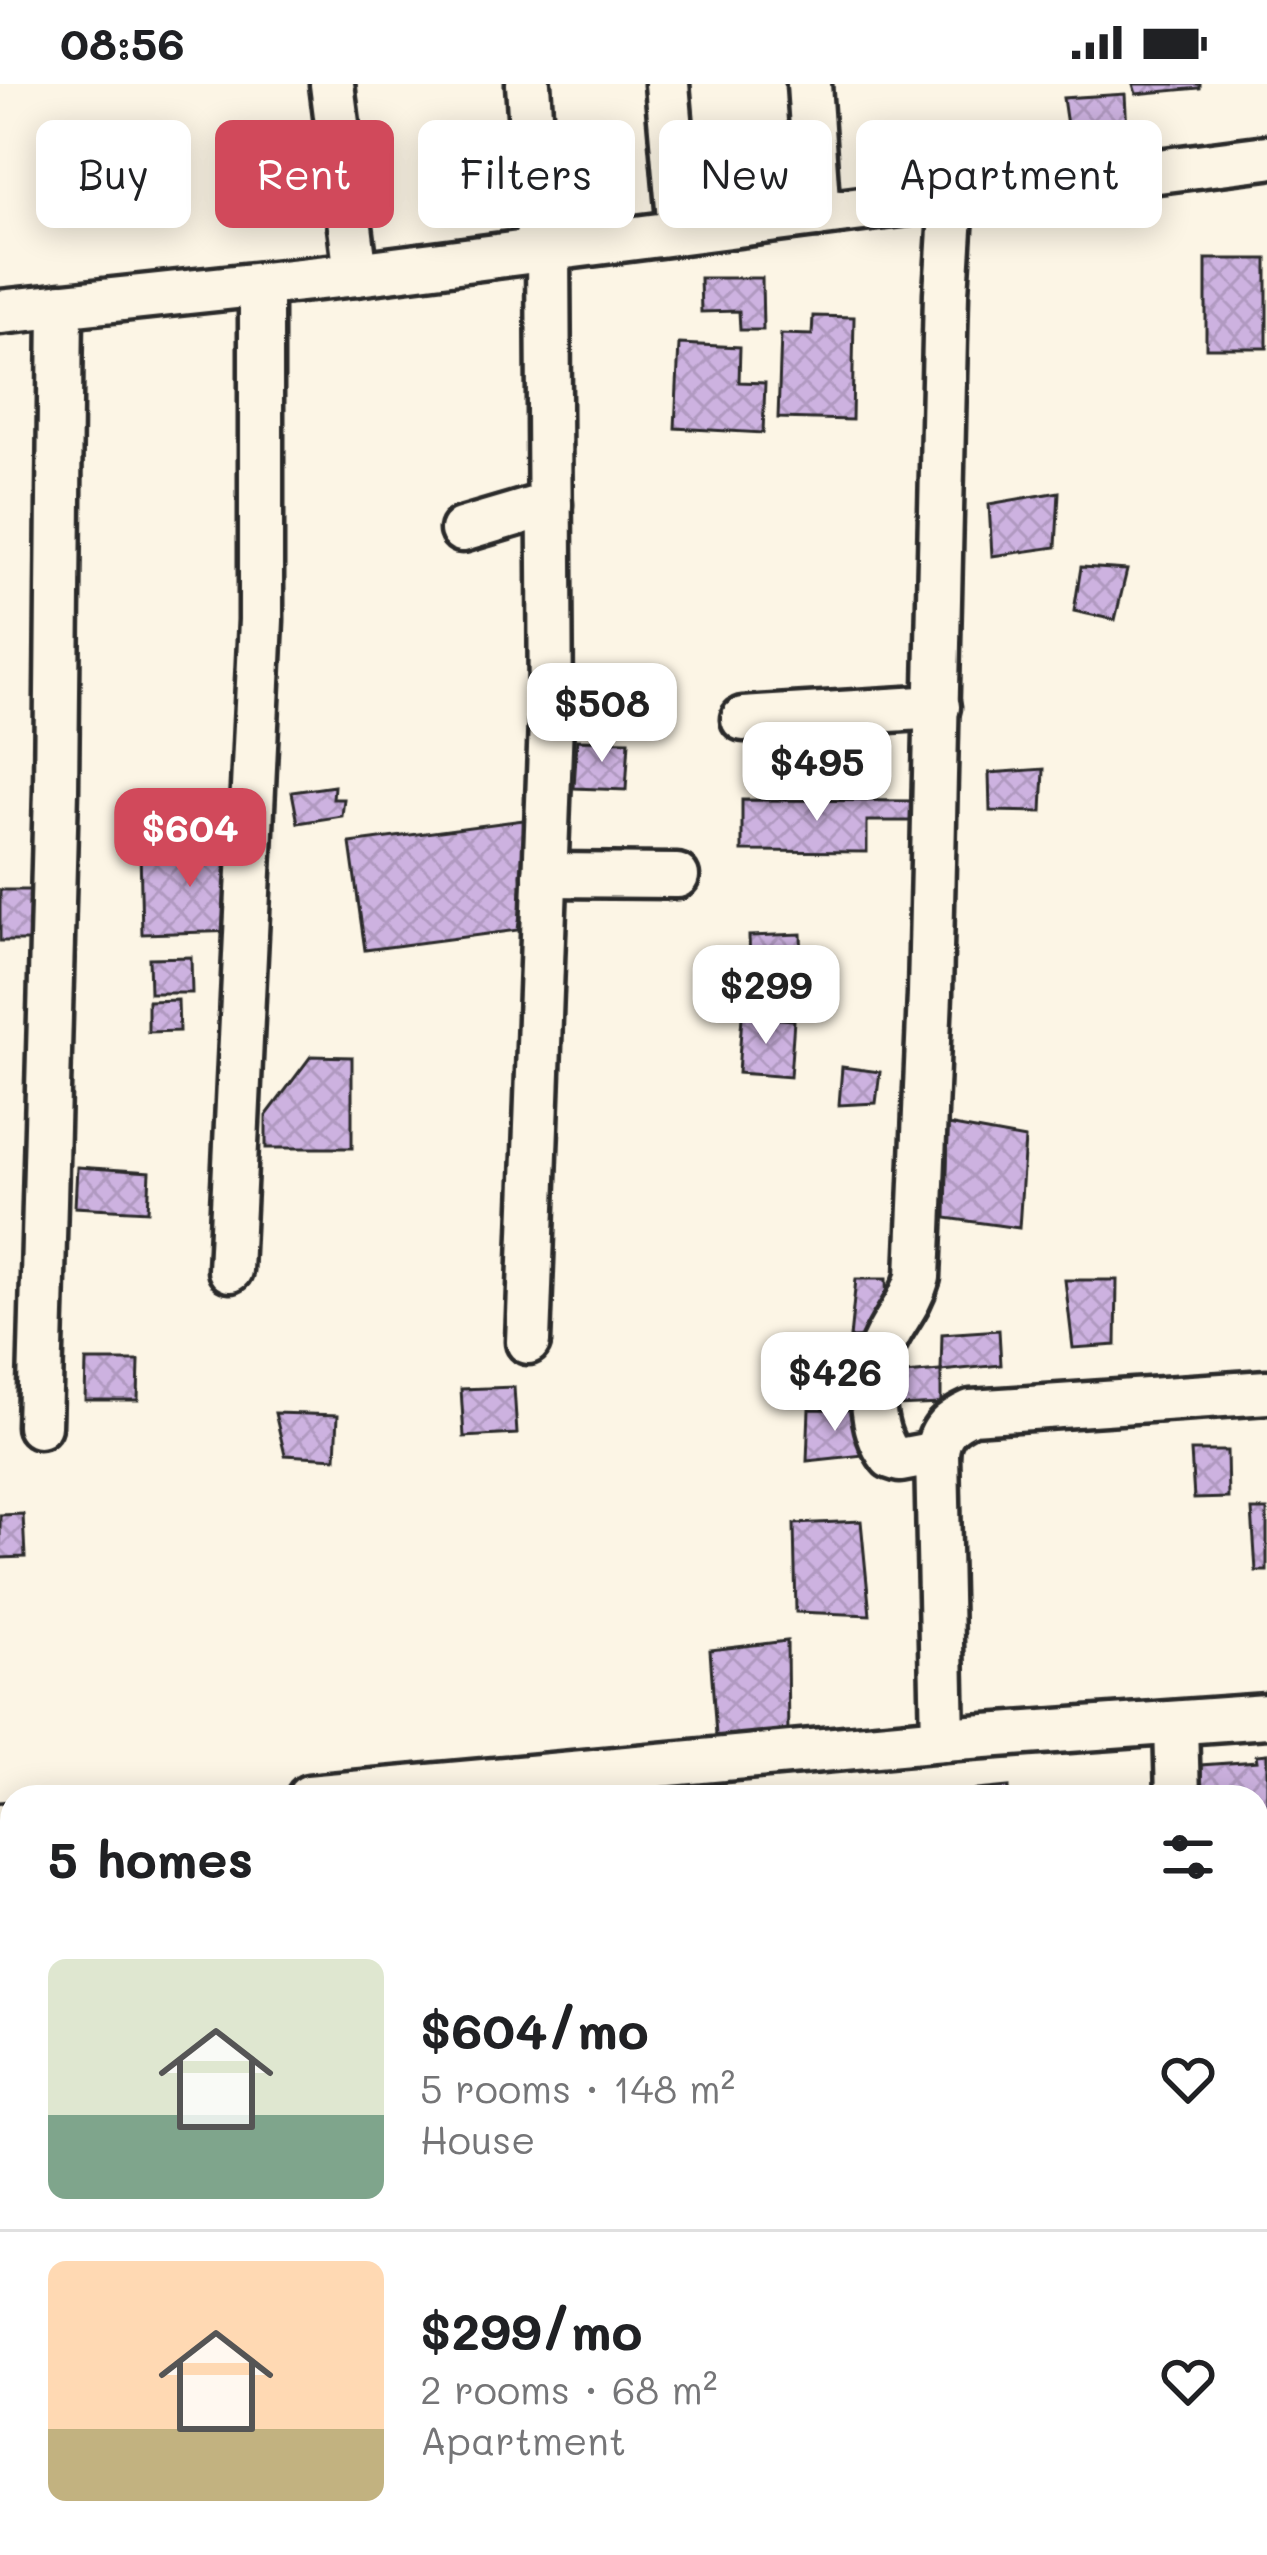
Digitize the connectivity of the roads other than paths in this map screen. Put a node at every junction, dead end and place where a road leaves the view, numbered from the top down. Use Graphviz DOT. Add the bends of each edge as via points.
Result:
graph roads {
  1 [pos="332,84"];
  2 [pos="528,84"];
  3 [pos="667,84"];
  4 [pos="809,84"];
  5 [pos="811,120"];
  6 [pos="1267,157"];
  7 [pos="1162,171"];
  8 [pos="706,228"];
  9 [pos="950,228"];
  10 [pos="680,231"];
  11 [pos="543,249"];
  12 [pos="356,274"];
  13 [pos="261,286"];
  14 [pos="61,305"];
  15 [pos="0,312"];
  16 [pos="550,504"];
  17 [pos="462,530"];
  18 [pos="938,707"];
  19 [pos="743,719"];
  20 [pos="545,875"];
  21 [pos="677,876"];
  22 [pos="230,1270"];
  23 [pos="528,1342"];
  24 [pos="1267,1392"];
  25 [pos="39,1426"];
  26 [pos="937,1453"];
  27 [pos="1267,1716"];
  28 [pos="1176,1725"];
  29 [pos="943,1739"];
  30 [pos="558,1785"];
  31 [pos="1178,1785"];
  1 -- 12 [label="street"];
  2 -- 11 [label="street"];
  3 -- 10 [label="street"];
  4 -- 5 [label="street"];
  6 -- 7 [label="street"];
  8 -- 10 [label="street"];
  9 -- 18 [label="street"];
  10 -- 11 [label="street"];
  11 -- 12 [label="street"];
  11 -- 16 [label="street"];
  12 -- 13 [label="street"];
  13 -- 14 [label="street"];
  13 -- 22 [label="street" via="261,620"];
  14 -- 15 [label="street"];
  14 -- 25 [label="street"];
  16 -- 17 [label="street"];
  16 -- 20 [label="street"];
  18 -- 19 [label="street"];
  18 -- 26 [label="street" via="918,1277 881,1347 874,1421 891,1457"];
  20 -- 21 [label="street"];
  20 -- 23 [label="street"];
  24 -- 26 [label="street" via="971,1412 944,1430"];
  26 -- 29 [label="street"];
  27 -- 28 [label="street"];
  28 -- 29 [label="street"];
  28 -- 31 [label="street"];
  29 -- 30 [label="street"];
}
